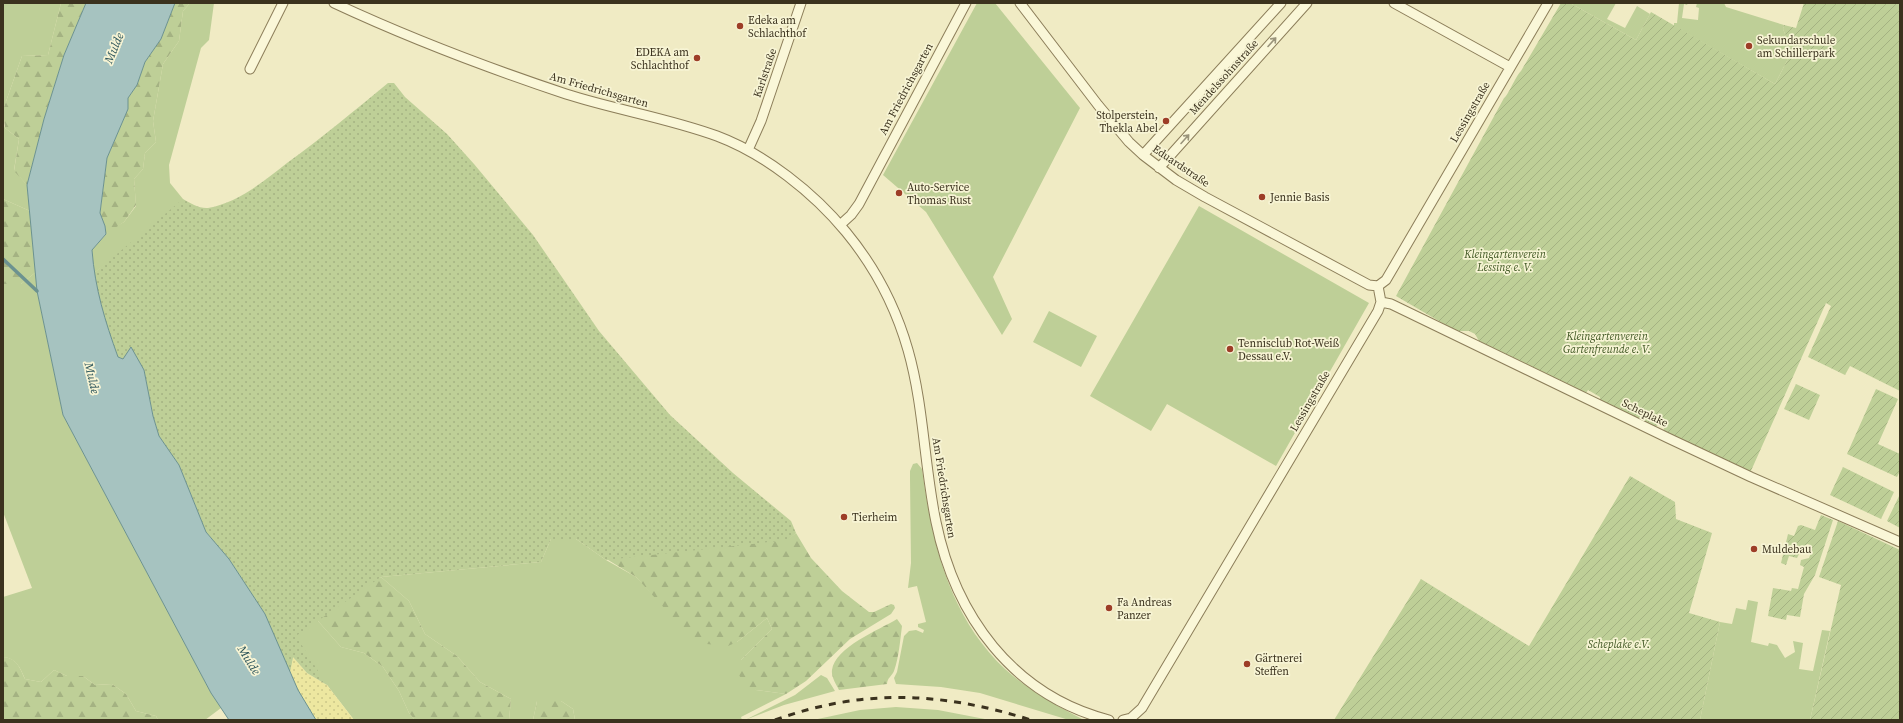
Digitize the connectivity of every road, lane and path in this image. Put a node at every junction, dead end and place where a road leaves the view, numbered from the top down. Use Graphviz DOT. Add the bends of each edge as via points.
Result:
graph roads {
  1 [pos="283,3"];
  2 [pos="334,3"];
  3 [pos="801,3"];
  4 [pos="966,3"];
  5 [pos="1020,3"];
  6 [pos="1281,3"];
  7 [pos="1307,3"];
  8 [pos="1394,3"];
  9 [pos="1548,3"];
  10 [pos="1510,67"];
  11 [pos="250,69"];
  12 [pos="748,150"];
  13 [pos="1143,155"];
  14 [pos="1159,168"];
  15 [pos="840,225"];
  16 [pos="1378,286"];
  17 [pos="1381,302"];
  18 [pos="1900,542"];
  19 [pos="1109,720"];
  20 [pos="1123,720"];
  1 -- 11 [label="street"];
  2 -- 12 [label="street, Am Friedrichsgarten" via="512,76 591,102 704,132"];
  3 -- 12 [label="street, Karlstraße" via="761,121"];
  4 -- 15 [label="street, Am Friedrichsgarten" via="859,204"];
  5 -- 13 [label="street, Eduardstraße" via="1098,105"];
  6 -- 13 [label="street, Mendelssohnstraße"];
  14 -- 7 [label="street, Mendelssohnstraße, one-way"];
  8 -- 10 [label="street"];
  9 -- 10 [label="street, Lessingstraße"];
  10 -- 16 [label="street, Lessingstraße" via="1386,280"];
  12 -- 15 [label="street, Am Friedrichsgarten" via="794,182"];
  13 -- 14 [label="street, Eduardstraße"];
  14 -- 16 [label="street, Eduardstraße" via="1235,214 1369,285"];
  15 -- 19 [label="street, Am Friedrichsgarten" via="874,273 890,304 908,350 920,408 931,497 939,537 952,578 967,611 995,650 1021,675 1062,702"];
  16 -- 17 [label="street"];
  17 -- 18 [label="street, Scheplake" via="1391,304 1744,474"];
  17 -- 20 [label="street, Lessingstraße" via="1142,708 1130,718"];
}
